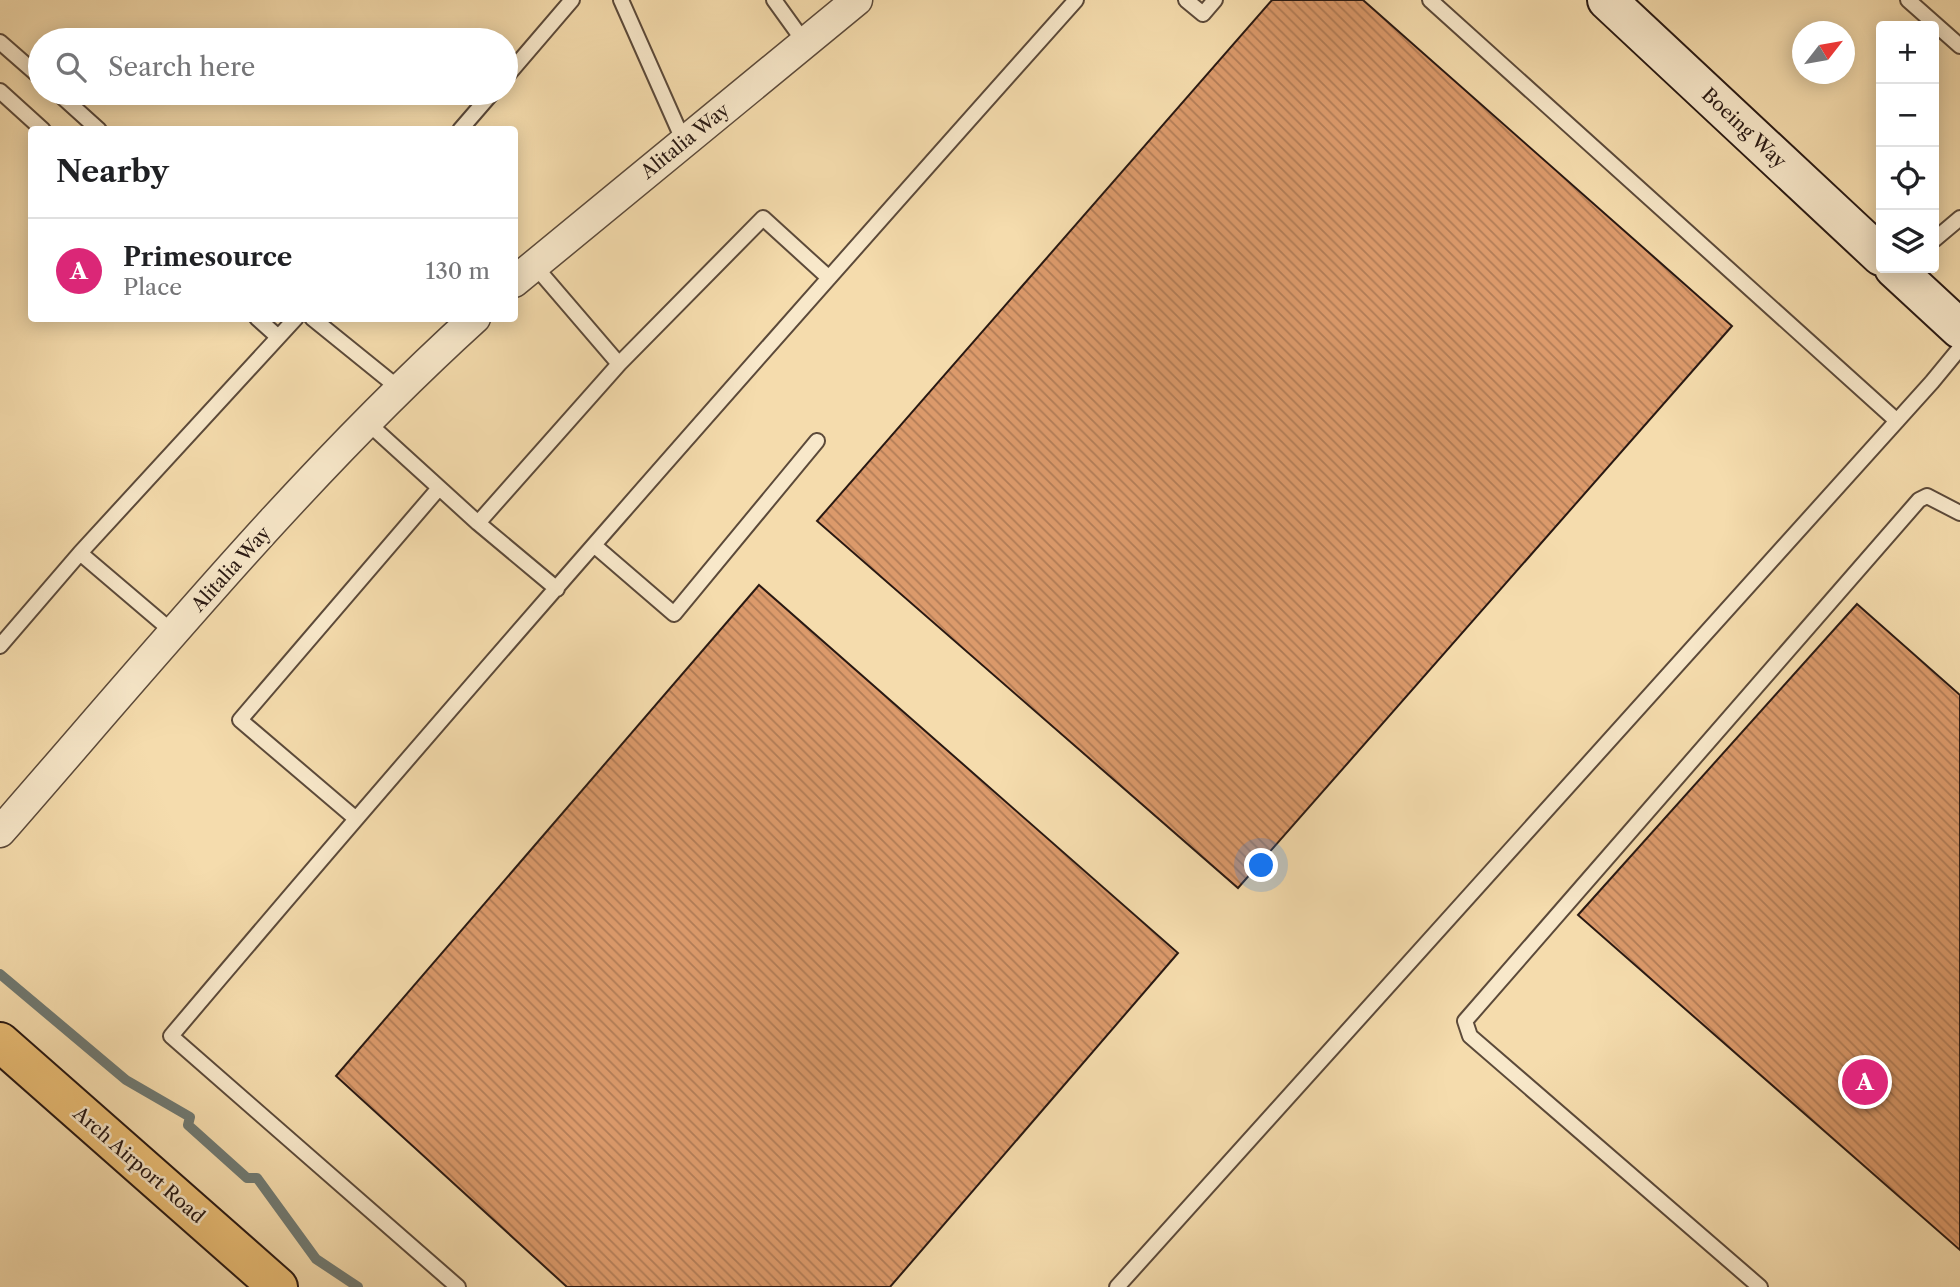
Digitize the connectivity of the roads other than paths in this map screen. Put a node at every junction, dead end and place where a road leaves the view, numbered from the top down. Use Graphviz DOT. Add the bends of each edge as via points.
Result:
graph roads {
  1 [pos="572,0"];
  2 [pos="621,0"];
  3 [pos="774,0"];
  4 [pos="857,0"];
  5 [pos="1076,0"];
  6 [pos="1186,0"];
  7 [pos="1215,0"];
  8 [pos="1430,0"];
  9 [pos="1608,0"];
  10 [pos="1908,0"];
  11 [pos="0,42"];
  12 [pos="805,43"];
  13 [pos="1960,46"];
  14 [pos="518,63"];
  15 [pos="28,66"];
  16 [pos="0,91"];
  17 [pos="71,105"];
  18 [pos="482,105"];
  19 [pos="39,126"];
  20 [pos="95,126"];
  21 [pos="463,126"];
  22 [pos="684,142"];
  23 [pos="1960,218"];
  24 [pos="1939,236"];
  25 [pos="1876,249"];
  26 [pos="1901,273"];
  27 [pos="524,274"];
  28 [pos="829,278"];
  29 [pos="261,322"];
  30 [pos="292,322"];
  31 [pos="317,322"];
  32 [pos="471,322"];
  33 [pos="1960,329"];
  34 [pos="277,336"];
  35 [pos="1960,348"];
  36 [pos="619,363"];
  37 [pos="401,390"];
  38 [pos="1897,421"];
  39 [pos="368,423"];
  40 [pos="817,441"];
  41 [pos="439,488"];
  42 [pos="1960,513"];
  43 [pos="478,523"];
  44 [pos="594,546"];
  45 [pos="80,553"];
  46 [pos="557,589"];
  47 [pos="174,633"];
  48 [pos="0,646"];
  49 [pos="355,818"];
  50 [pos="0,832"];
  51 [pos="0,1042"];
  52 [pos="278,1287"];
  53 [pos="458,1287"];
  54 [pos="1117,1287"];
  55 [pos="1760,1287"];
  1 -- 14 [label="lane"];
  2 -- 22 [label="lane"];
  3 -- 12 [label="lane"];
  4 -- 12 [label="street, Alitalia Way"];
  5 -- 28 [label="lane"];
  6 -- 7 [label="lane" via="1203,15"];
  8 -- 38 [label="lane"];
  9 -- 25 [label="street, Boeing Way"];
  10 -- 13 [label="lane"];
  11 -- 15 [label="lane"];
  12 -- 22 [label="street, Alitalia Way"];
  16 -- 19 [label="lane"];
  17 -- 20 [label="lane"];
  18 -- 21 [label="lane"];
  22 -- 27 [label="street, Alitalia Way"];
  23 -- 24 [label="lane"];
  26 -- 33 [label="street, Boeing Way"];
  27 -- 36 [label="lane"];
  28 -- 36 [label="lane" via="762,218"];
  28 -- 44 [label="lane"];
  29 -- 34 [label="lane"];
  30 -- 34 [label="lane"];
  31 -- 37 [label="lane"];
  32 -- 37 [label="street, Alitalia Way"];
  34 -- 45 [label="lane"];
  35 -- 38 [label="lane"];
  36 -- 43 [label="lane"];
  37 -- 39 [label="street, Alitalia Way"];
  38 -- 54 [label="lane"];
  39 -- 41 [label="lane"];
  39 -- 47 [label="street, Alitalia Way"];
  40 -- 44 [label="lane" via="674,614"];
  41 -- 43 [label="lane"];
  41 -- 49 [label="lane" via="240,720"];
  42 -- 55 [label="lane" via="1927,496 1919,500 1465,1021 1470,1036"];
  43 -- 46 [label="lane"];
  44 -- 46 [label="lane"];
  45 -- 47 [label="lane"];
  45 -- 48 [label="lane"];
  46 -- 49 [label="lane"];
  47 -- 50 [label="street, Alitalia Way"];
  49 -- 53 [label="lane" via="171,1037"];
  51 -- 52 [label="main road, Arch Airport Road"];
}
